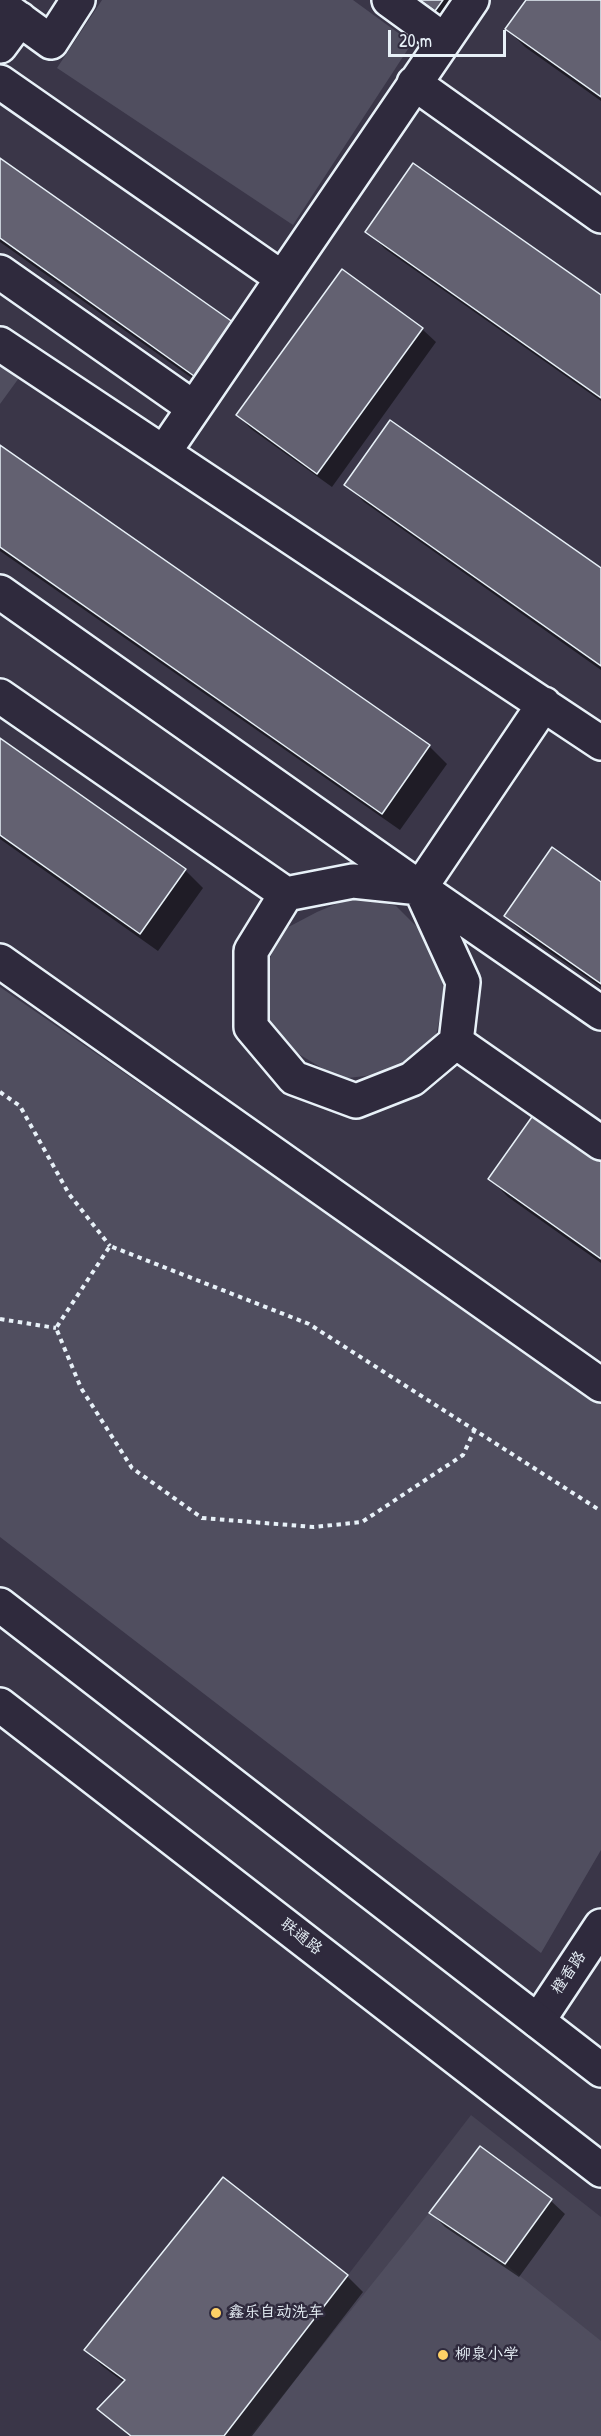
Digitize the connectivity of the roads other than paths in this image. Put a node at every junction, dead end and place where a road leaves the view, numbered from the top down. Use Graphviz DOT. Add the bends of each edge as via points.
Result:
graph roads {
  1 [pos="78,0"];
  2 [pos="389,0"];
  3 [pos="472,0"];
  4 [pos="10,12"];
  5 [pos="444,40"];
  6 [pos="0,46"];
  7 [pos="0,82"];
  8 [pos="414,83"];
  9 [pos="601,216"];
  10 [pos="0,272"];
  11 [pos="282,278"];
  12 [pos="0,344"];
  13 [pos="194,408"];
  14 [pos="164,452"];
  15 [pos="0,592"];
  16 [pos="0,696"];
  17 [pos="544,704"];
  18 [pos="601,743"];
  19 [pos="420,888"];
  20 [pos="286,894"];
  21 [pos="0,961"];
  22 [pos="601,1013"];
  23 [pos="456,1042"];
  24 [pos="601,1143"];
  25 [pos="601,1385"];
  26 [pos="0,1605"];
  27 [pos="0,1705"];
  28 [pos="601,1926"];
  29 [pos="538,2021"];
  30 [pos="601,2070"];
  31 [pos="601,2170"];
  1 -- 4 [label="street" via="51,42"];
  2 -- 5 [label="street"];
  3 -- 5 [label="street"];
  4 -- 6 [label="street"];
  5 -- 8 [label="street"];
  7 -- 11 [label="street"];
  8 -- 9 [label="street"];
  8 -- 11 [label="street"];
  10 -- 13 [label="street"];
  11 -- 13 [label="street"];
  12 -- 14 [label="street"];
  13 -- 14 [label="street"];
  14 -- 17 [label="street"];
  15 -- 19 [label="street"];
  16 -- 20 [label="street"];
  17 -- 18 [label="street"];
  17 -- 19 [label="street"];
  19 -- 20 [label="street" via="353,881"];
  19 -- 22 [label="street"];
  19 -- 23 [label="street" via="463,982"];
  20 -- 23 [label="street" via="251,951 251,1027 294,1078 356,1101 411,1079"];
  21 -- 25 [label="street"];
  23 -- 24 [label="street"];
  26 -- 29 [label="street"];
  27 -- 31 [label="street, 联通路"];
  28 -- 29 [label="street, 橙香路"];
  29 -- 30 [label="street"];
}
